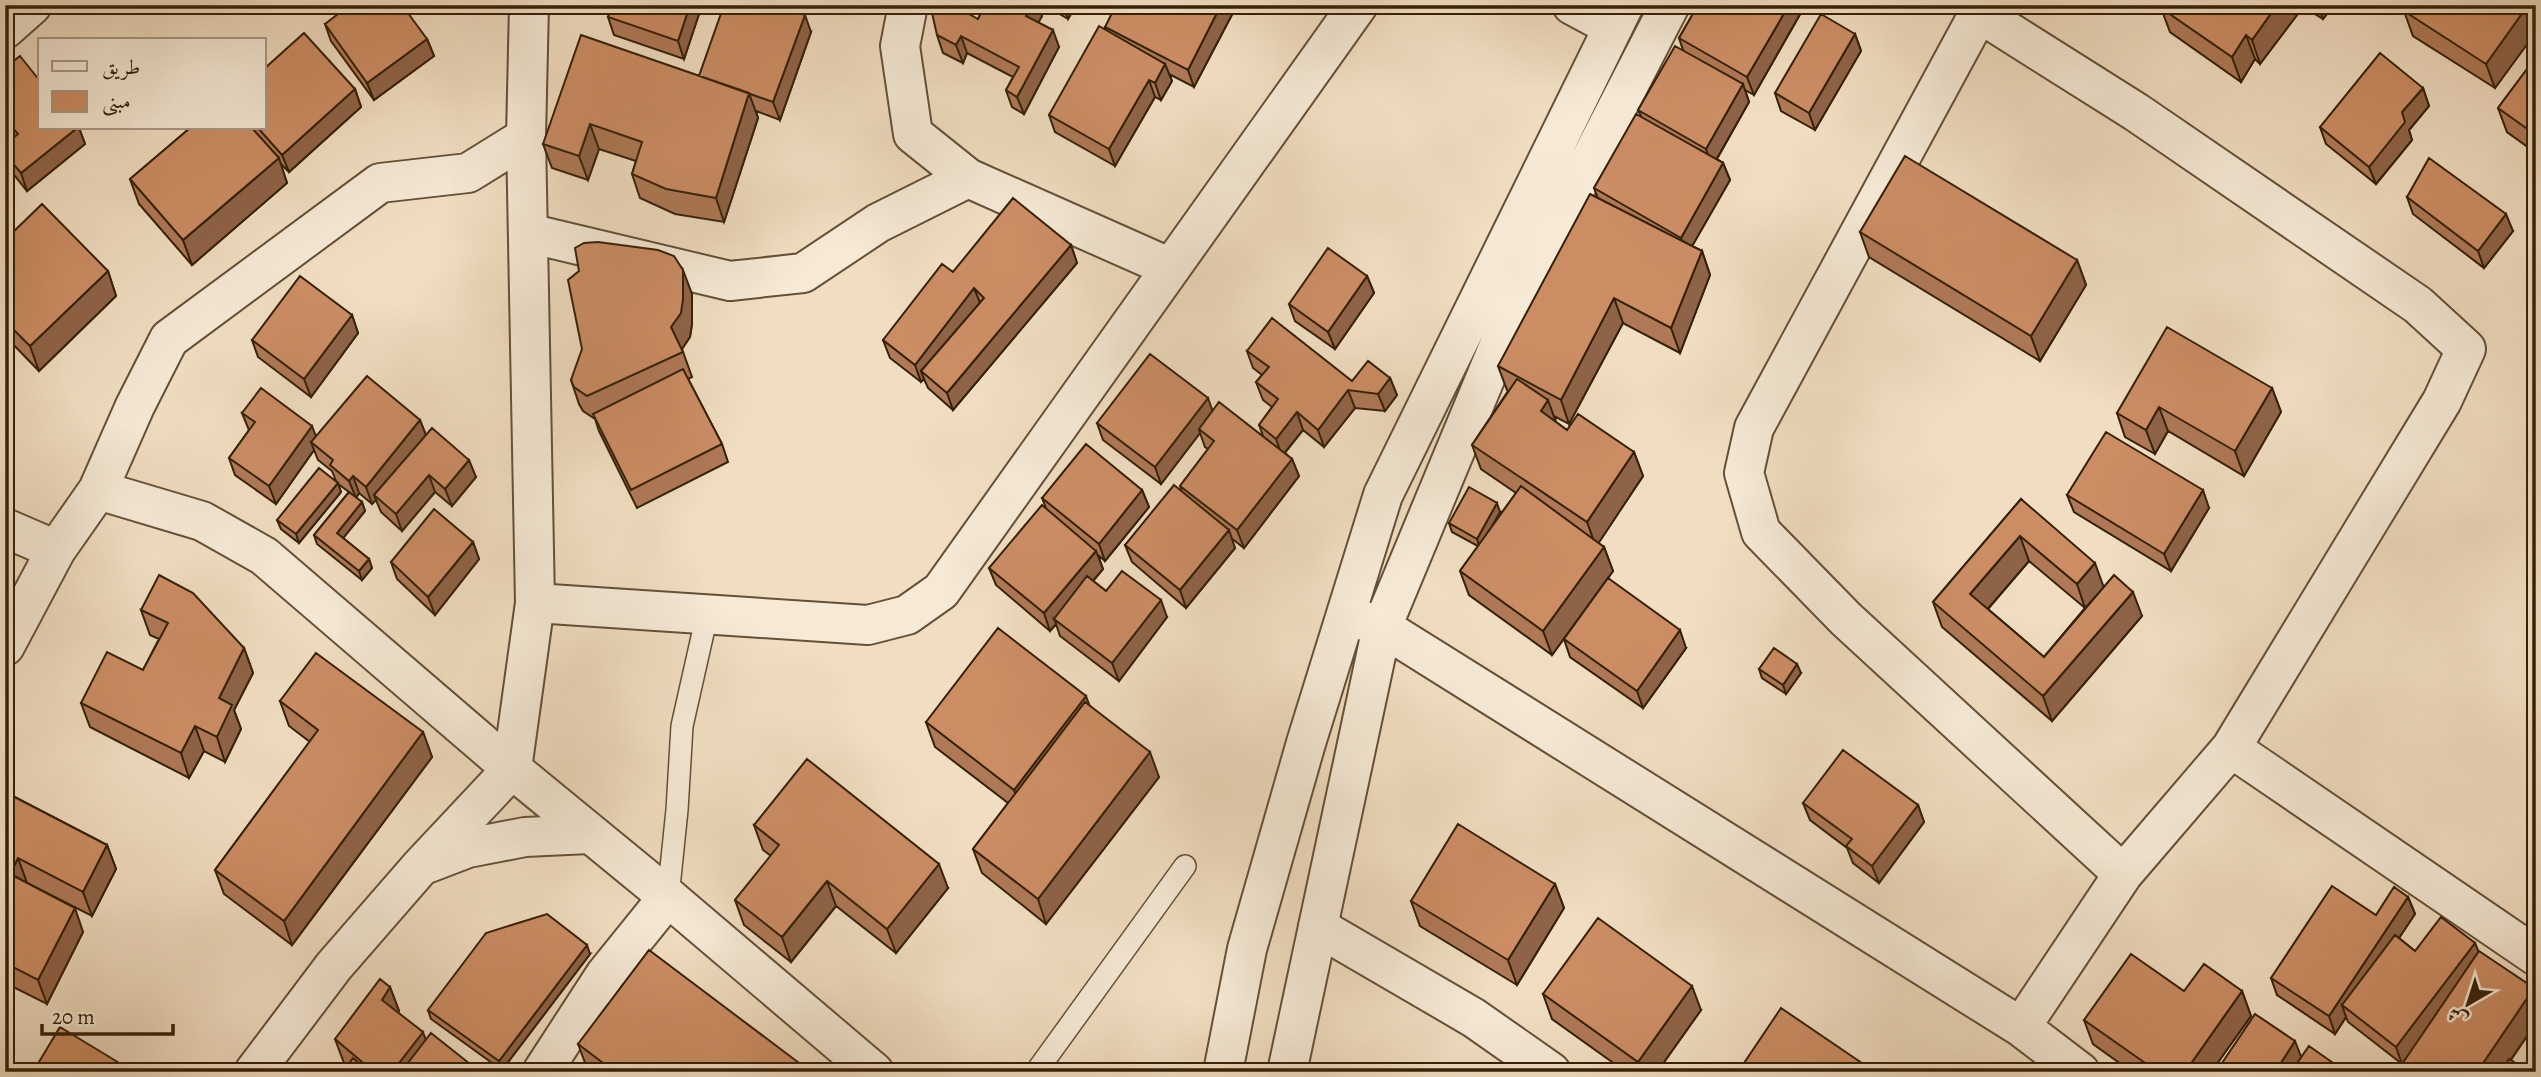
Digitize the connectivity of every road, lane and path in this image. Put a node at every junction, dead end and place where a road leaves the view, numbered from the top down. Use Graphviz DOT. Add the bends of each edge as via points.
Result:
graph roads {
  1 [pos="32,5"];
  2 [pos="529,5"];
  3 [pos="908,5"];
  4 [pos="1358,5"];
  5 [pos="1572,5"];
  6 [pos="1670,5"];
  7 [pos="1976,9"];
  8 [pos="1619,16"];
  9 [pos="5,29"];
  10 [pos="526,137"];
  11 [pos="968,178"];
  12 [pos="528,233"];
  13 [pos="1171,268"];
  14 [pos="98,490"];
  15 [pos="5,528"];
  16 [pos="56,550"];
  17 [pos="535,603"];
  18 [pos="1346,614"];
  19 [pos="707,615"];
  20 [pos="1382,627"];
  21 [pos="5,646"];
  22 [pos="2231,748"];
  23 [pos="512,769"];
  24 [pos="589,834"];
  25 [pos="421,866"];
  26 [pos="1185,866"];
  27 [pos="2123,874"];
  28 [pos="668,897"];
  29 [pos="1318,927"];
  30 [pos="2536,957"];
  31 [pos="2021,1027"];
  32 [pos="254,1072"];
  33 [pos="542,1072"];
  34 [pos="874,1072"];
  35 [pos="1036,1072"];
  36 [pos="1223,1072"];
  37 [pos="1287,1072"];
  38 [pos="1551,1072"];
  39 [pos="2080,1072"];
  1 -- 9 [label="street"];
  2 -- 10 [label="street"];
  3 -- 11 [label="street" via="900,46 913,134"];
  4 -- 13 [label="street"];
  5 -- 8 [label="street"];
  6 -- 20 [label="street" via="1517,302"];
  7 -- 22 [label="street" via="2418,305 2466,349 2442,401"];
  7 -- 27 [label="street" via="1754,428 1744,473 1761,531 1846,619"];
  8 -- 18 [label="street" via="1382,495"];
  10 -- 12 [label="street"];
  10 -- 14 [label="street" via="468,173 380,183 169,339"];
  11 -- 12 [label="street" via="878,223 803,273 730,281"];
  11 -- 13 [label="street"];
  12 -- 17 [label="street"];
  13 -- 19 [label="street" via="941,591 907,615 868,625"];
  14 -- 16 [label="street"];
  14 -- 23 [label="street" via="202,521 264,556"];
  15 -- 16 [label="street"];
  16 -- 21 [label="street"];
  17 -- 19 [label="street"];
  17 -- 23 [label="street"];
  18 -- 20 [label="street"];
  18 -- 36 [label="street" via="1247,949"];
  19 -- 28 [label="lane" via="682,726"];
  20 -- 29 [label="street"];
  20 -- 31 [label="street"];
  22 -- 27 [label="street"];
  22 -- 30 [label="street"];
  23 -- 24 [label="street"];
  23 -- 25 [label="street"];
  24 -- 25 [label="street" via="525,837 468,848"];
  24 -- 28 [label="street"];
  25 -- 32 [label="street" via="334,966"];
  26 -- 35 [label="lane"];
  27 -- 31 [label="street"];
  28 -- 33 [label="street" via="605,975"];
  28 -- 34 [label="street"];
  29 -- 37 [label="street"];
  29 -- 38 [label="street" via="1474,1018"];
  31 -- 39 [label="street"];
}
